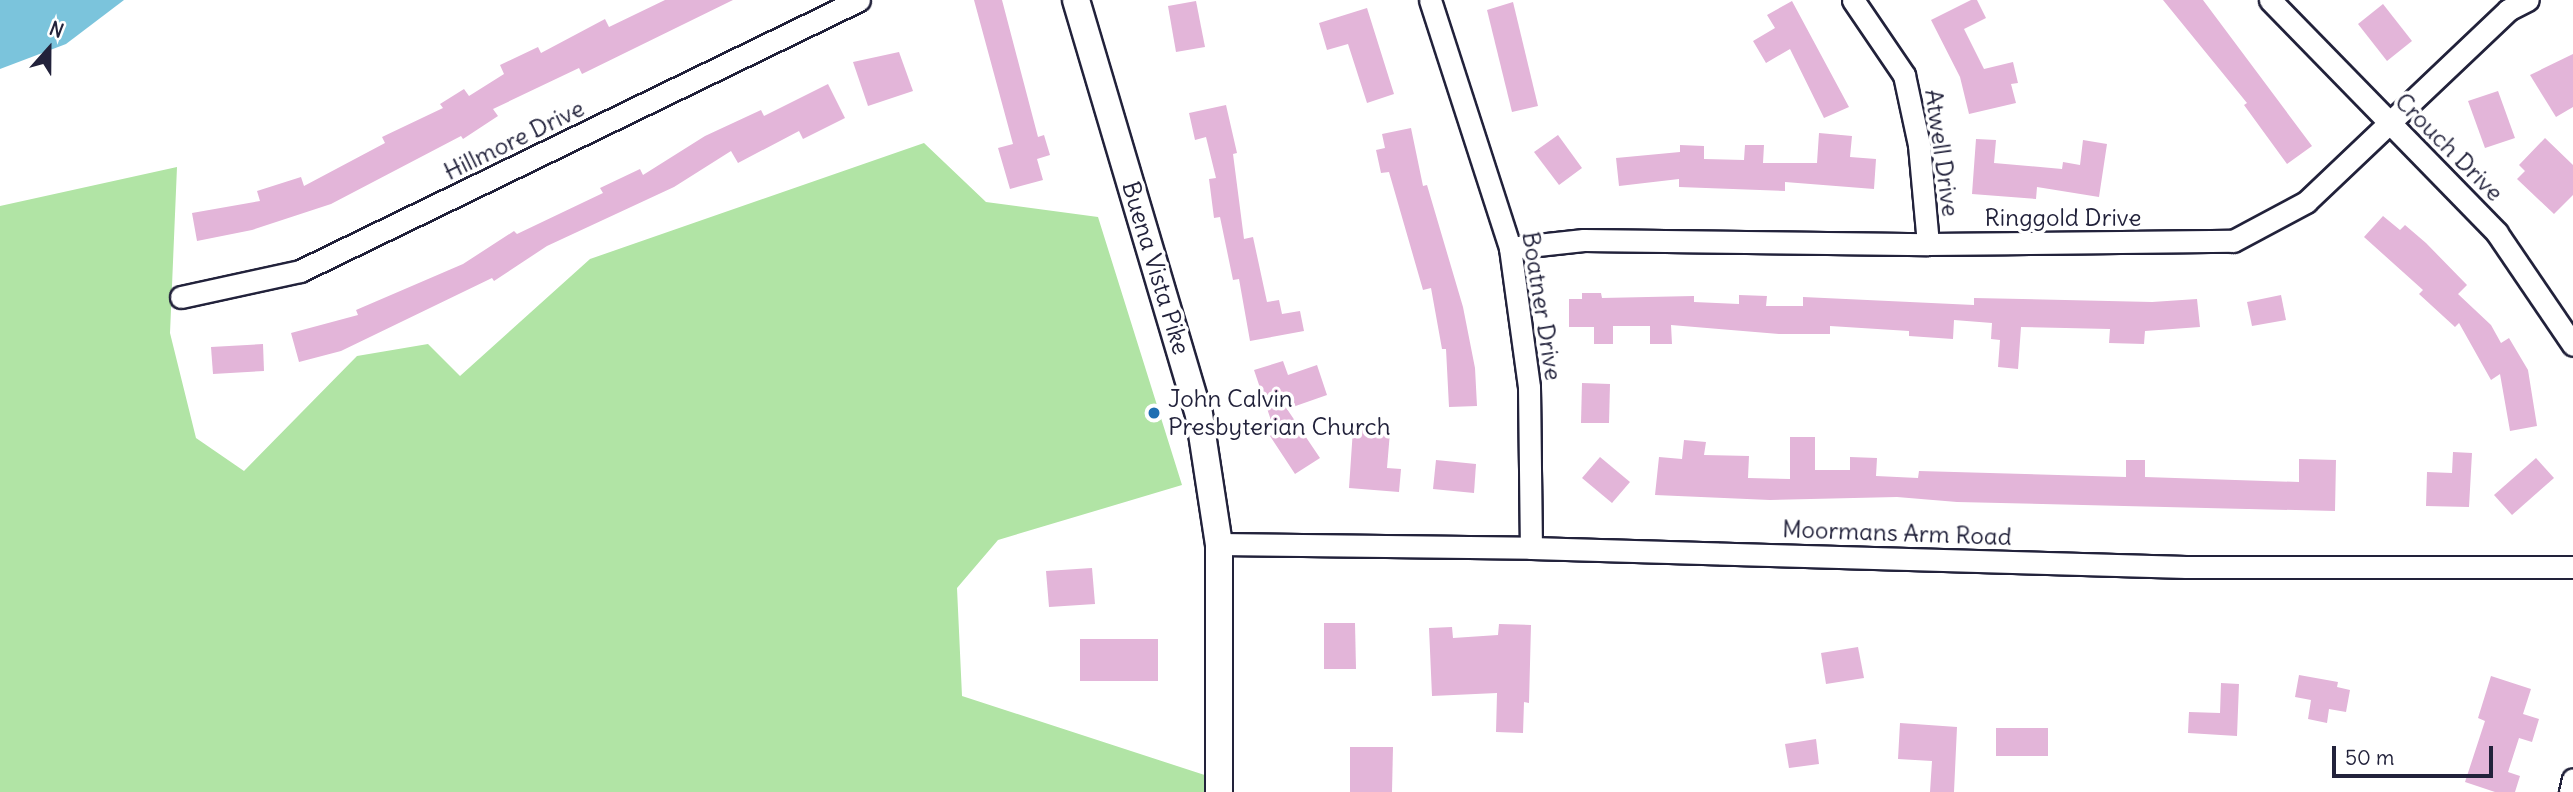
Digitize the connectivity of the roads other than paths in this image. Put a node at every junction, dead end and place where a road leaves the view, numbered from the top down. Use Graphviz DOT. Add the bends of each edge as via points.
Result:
graph roads {
  1 [pos="859,0"];
  2 [pos="1076,0"];
  3 [pos="1430,0"];
  4 [pos="1853,0"];
  5 [pos="2270,0"];
  6 [pos="2528,0"];
  7 [pos="2387,123"];
  8 [pos="1928,244"];
  9 [pos="1510,248"];
  10 [pos="181,298"];
  11 [pos="2572,337"];
  12 [pos="1219,544"];
  13 [pos="1531,548"];
  14 [pos="2573,568"];
  15 [pos="2573,779"];
  16 [pos="1219,792"];
  17 [pos="2570,792"];
  1 -- 10 [label="street, Hillmore Drive" via="300,271"];
  2 -- 12 [label="main road, Buena Vista Pike" via="1199,414"];
  3 -- 9 [label="street, Boatner Drive"];
  4 -- 8 [label="street, Atwell Drive" via="1904,75 1919,145"];
  5 -- 7 [label="street, Crouch Drive"];
  6 -- 7 [label="street, Ringgold Drive" via="2508,10"];
  7 -- 8 [label="street, Ringgold Drive" via="2306,202 2233,241"];
  7 -- 11 [label="street, Crouch Drive" via="2497,233"];
  8 -- 9 [label="street, Ringgold Drive" via="1584,240"];
  9 -- 13 [label="street, Boatner Drive" via="1530,387"];
  12 -- 13 [label="street, Moormans Arm Road"];
  12 -- 16 [label="main road, Buena Vista Pike"];
  13 -- 14 [label="street, Moormans Arm Road" via="2186,567"];
  15 -- 17 [label="street"];
}
